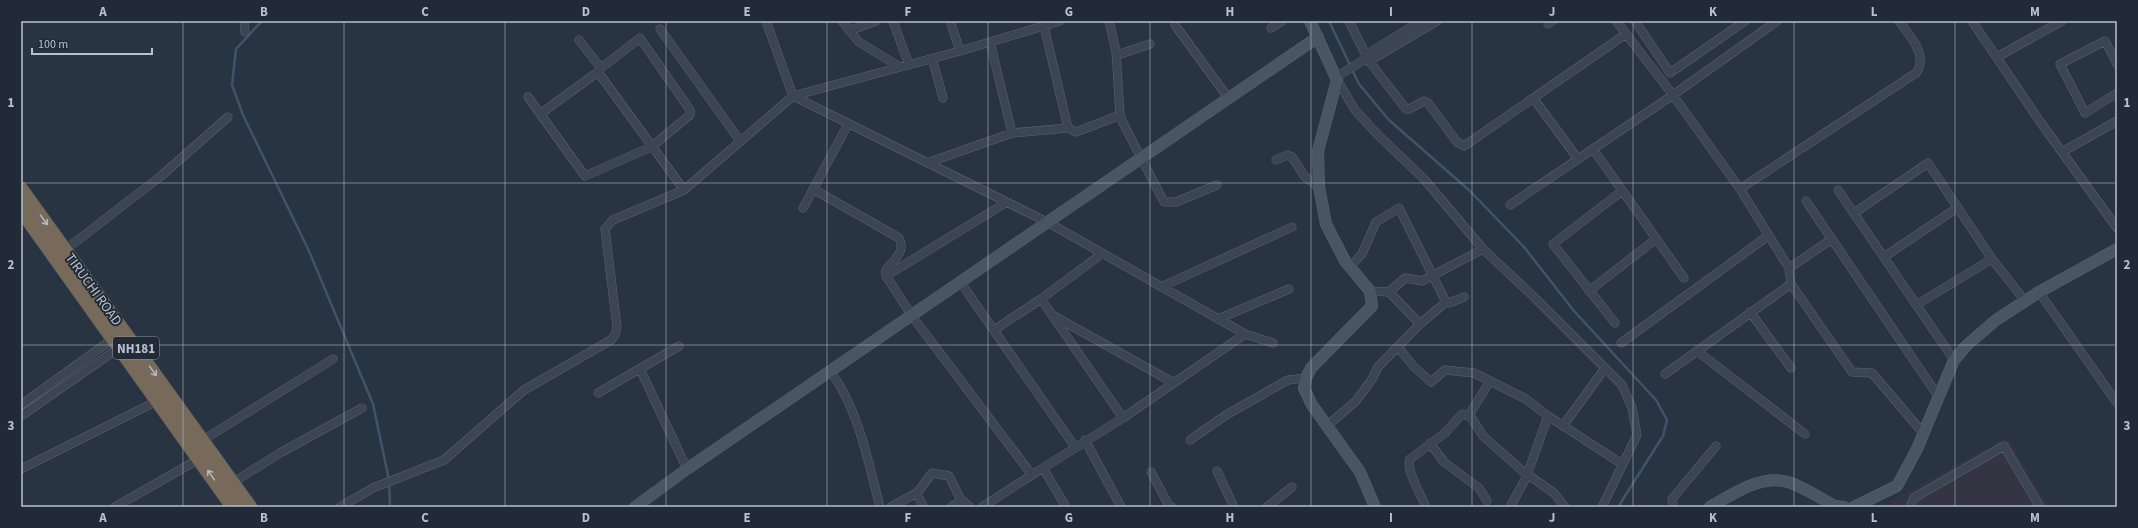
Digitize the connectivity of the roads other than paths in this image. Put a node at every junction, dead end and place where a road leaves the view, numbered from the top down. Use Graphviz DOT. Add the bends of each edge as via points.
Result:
graph roads {
  1 [pos="244,21"];
  2 [pos="766,21"];
  3 [pos="842,21"];
  4 [pos="876,21"];
  5 [pos="893,21"];
  6 [pos="950,21"];
  7 [pos="1109,21"];
  8 [pos="1174,21"];
  9 [pos="1282,21"];
  10 [pos="1310,21"];
  11 [pos="1349,21"];
  12 [pos="1421,21"];
  13 [pos="1437,21"];
  14 [pos="1616,21"];
  15 [pos="1635,21"];
  16 [pos="1746,21"];
  17 [pos="1777,21"];
  18 [pos="1899,21"];
  19 [pos="1972,21"];
  20 [pos="2062,21"];
  21 [pos="1055,22"];
  22 [pos="1044,26"];
  23 [pos="1271,28"];
  24 [pos="660,29"];
  25 [pos="849,31"];
  26 [pos="245,32"];
  27 [pos="1626,34"];
  28 [pos="1318,38"];
  29 [pos="579,40"];
  30 [pos="990,42"];
  31 [pos="1150,44"];
  32 [pos="960,51"];
  33 [pos="1117,55"];
  34 [pos="932,58"];
  35 [pos="1367,58"];
  36 [pos="1997,58"];
  37 [pos="2117,64"];
  38 [pos="909,65"];
  39 [pos="900,67"];
  40 [pos="600,70"];
  41 [pos="1336,79"];
  42 [pos="2117,93"];
  43 [pos="1673,95"];
  44 [pos="792,96"];
  45 [pos="528,97"];
  46 [pos="943,98"];
  47 [pos="1229,99"];
  48 [pos="1537,103"];
  49 [pos="540,114"];
  50 [pos="1120,115"];
  51 [pos="228,117"];
  52 [pos="2117,121"];
  53 [pos="848,124"];
  54 [pos="1068,128"];
  55 [pos="1012,133"];
  56 [pos="740,141"];
  57 [pos="651,147"];
  58 [pos="1593,149"];
  59 [pos="2062,152"];
  60 [pos="1142,159"];
  61 [pos="1276,160"];
  62 [pos="1578,160"];
  63 [pos="927,163"];
  64 [pos="1217,185"];
  65 [pos="1319,187"];
  66 [pos="21,189"];
  67 [pos="812,189"];
  68 [pos="1740,189"];
  69 [pos="684,190"];
  70 [pos="1838,190"];
  71 [pos="1622,191"];
  72 [pos="1806,201"];
  73 [pos="1007,202"];
  74 [pos="1510,205"];
  75 [pos="803,208"];
  76 [pos="1957,208"];
  77 [pos="1854,213"];
  78 [pos="24,219"];
  79 [pos="1049,223"];
  80 [pos="1292,227"];
  81 [pos="2117,228"];
  82 [pos="1768,236"];
  83 [pos="1656,239"];
  84 [pos="1832,239"];
  85 [pos="1483,249"];
  86 [pos="2117,249"];
  87 [pos="65,250"];
  88 [pos="1103,254"];
  89 [pos="1884,257"];
  90 [pos="1992,259"];
  91 [pos="1350,267"];
  92 [pos="1789,268"];
  93 [pos="1433,275"];
  94 [pos="886,276"];
  95 [pos="1684,278"];
  96 [pos="961,283"];
  97 [pos="1791,284"];
  98 [pos="1161,287"];
  99 [pos="1290,289"];
  100 [pos="1589,290"];
  101 [pos="1370,291"];
  102 [pos="1389,292"];
  103 [pos="2039,292"];
  104 [pos="1464,297"];
  105 [pos="1041,299"];
  106 [pos="1446,302"];
  107 [pos="2025,302"];
  108 [pos="1916,305"];
  109 [pos="1750,312"];
  110 [pos="1052,315"];
  111 [pos="912,316"];
  112 [pos="1218,319"];
  113 [pos="1615,323"];
  114 [pos="1420,324"];
  115 [pos="994,330"];
  116 [pos="1245,334"];
  117 [pos="117,343"];
  118 [pos="1273,343"];
  119 [pos="1621,343"];
  120 [pos="679,346"];
  121 [pos="1398,347"];
  122 [pos="1697,351"];
  123 [pos="333,359"];
  124 [pos="1954,360"];
  125 [pos="1605,368"];
  126 [pos="1792,368"];
  127 [pos="640,369"];
  128 [pos="831,372"];
  129 [pos="1665,374"];
  130 [pos="1306,378"];
  131 [pos="1490,381"];
  132 [pos="1174,383"];
  133 [pos="598,393"];
  134 [pos="1938,396"];
  135 [pos="158,401"];
  136 [pos="2117,403"];
  137 [pos="21,404"];
  138 [pos="362,408"];
  139 [pos="1469,415"];
  140 [pos="21,416"];
  141 [pos="1548,416"];
  142 [pos="1123,418"];
  143 [pos="1328,425"];
  144 [pos="1563,426"];
  145 [pos="1923,433"];
  146 [pos="1805,434"];
  147 [pos="203,440"];
  148 [pos="1085,440"];
  149 [pos="1190,440"];
  150 [pos="1430,443"];
  151 [pos="1716,446"];
  152 [pos="1075,447"];
  153 [pos="199,459"];
  154 [pos="1622,464"];
  155 [pos="1043,468"];
  156 [pos="21,469"];
  157 [pos="687,469"];
  158 [pos="1217,471"];
  159 [pos="1151,472"];
  160 [pos="1032,475"];
  161 [pos="1527,475"];
  162 [pos="232,483"];
  163 [pos="1292,487"];
  164 [pos="916,493"];
  165 [pos="962,500"];
  166 [pos="1487,501"];
  167 [pos="115,507"];
  168 [pos="233,507"];
  169 [pos="250,507"];
  170 [pos="340,507"];
  171 [pos="635,507"];
  172 [pos="880,507"];
  173 [pos="891,507"];
  174 [pos="924,507"];
  175 [pos="951,507"];
  176 [pos="970,507"];
  177 [pos="982,507"];
  178 [pos="1066,507"];
  179 [pos="1121,507"];
  180 [pos="1172,507"];
  181 [pos="1234,507"];
  182 [pos="1267,507"];
  183 [pos="1375,507"];
  184 [pos="1426,507"];
  185 [pos="1510,507"];
  186 [pos="1565,507"];
  187 [pos="1602,507"];
  188 [pos="1674,507"];
  189 [pos="1710,507"];
  190 [pos="1844,507"];
  191 [pos="1854,507"];
  192 [pos="1910,507"];
  193 [pos="2040,507"];
  1 -- 26 [label="street"];
  2 -- 44 [label="street"];
  3 -- 25 [label="street"];
  4 -- 25 [label="street"];
  5 -- 38 [label="street"];
  6 -- 32 [label="street"];
  7 -- 33 [label="street"];
  8 -- 47 [label="street"];
  9 -- 23 [label="street"];
  10 -- 28 [label="street"];
  11 -- 35 [label="street"];
  12 -- 35 [label="street"];
  13 -- 35 [label="street"];
  14 -- 27 [label="street"];
  15 -- 16 [label="street" via="1670,73"];
  17 -- 43 [label="street"];
  18 -- 68 [label="street" via="1921,56 1921,66 1916,73"];
  19 -- 36 [label="street"];
  20 -- 36 [label="street"];
  21 -- 22 [label="street"];
  22 -- 30 [label="street"];
  22 -- 54 [label="street"];
  24 -- 56 [label="street"];
  25 -- 39 [label="street" via="871,51"];
  27 -- 35 [label="street" via="1464,146 1457,142 1428,103 1424,101 1409,110 1406,109"];
  27 -- 43 [label="street"];
  28 -- 41 [label="street"];
  28 -- 47 [label="street"];
  29 -- 40 [label="street"];
  30 -- 32 [label="street"];
  30 -- 55 [label="street"];
  31 -- 33 [label="street"];
  32 -- 34 [label="street"];
  33 -- 50 [label="street"];
  34 -- 38 [label="street"];
  34 -- 46 [label="street"];
  35 -- 41 [label="street"];
  36 -- 59 [label="street"];
  37 -- 42 [label="street" via="2105,41 2060,64 2085,113"];
  38 -- 39 [label="street"];
  39 -- 44 [label="street"];
  40 -- 49 [label="street"];
  40 -- 57 [label="street"];
  40 -- 57 [label="street" via="640,38 690,110 690,115"];
  41 -- 65 [label="street" via="1318,151"];
  41 -- 85 [label="street" via="1355,110 1424,179"];
  43 -- 58 [label="street"];
  43 -- 68 [label="street"];
  44 -- 53 [label="street"];
  44 -- 56 [label="street"];
  45 -- 49 [label="street"];
  47 -- 60 [label="street"];
  48 -- 62 [label="street"];
  49 -- 57 [label="street" via="585,176"];
  50 -- 54 [label="street" via="1076,132"];
  50 -- 60 [label="street"];
  51 -- 87 [label="street" via="160,176"];
  52 -- 59 [label="street"];
  53 -- 63 [label="street"];
  53 -- 67 [label="street"];
  54 -- 55 [label="street"];
  55 -- 63 [label="street"];
  56 -- 69 [label="street"];
  57 -- 69 [label="street"];
  58 -- 62 [label="street"];
  58 -- 71 [label="street"];
  59 -- 81 [label="street"];
  60 -- 64 [label="street" via="1164,202 1176,202"];
  60 -- 79 [label="street"];
  61 -- 65 [label="street" via="1287,155 1292,157 1305,177"];
  62 -- 74 [label="street"];
  63 -- 73 [label="street"];
  65 -- 91 [label="street" via="1326,224"];
  66 -- 87 [label="highway, TIRUCHI ROAD / NH181, one-way"];
  67 -- 75 [label="street"];
  67 -- 94 [label="street" via="900,238 902,251 886,270"];
  68 -- 82 [label="street"];
  69 -- 170 [label="street" via="612,220 605,229 617,326 611,340 524,390 444,460 384,484"];
  70 -- 77 [label="street"];
  71 -- 83 [label="street"];
  71 -- 100 [label="street" via="1553,244"];
  72 -- 84 [label="street"];
  73 -- 79 [label="street"];
  73 -- 94 [label="street"];
  76 -- 77 [label="street" via="1928,164"];
  76 -- 89 [label="street"];
  76 -- 90 [label="street"];
  77 -- 89 [label="street"];
  78 -- 117 [label="highway, NH181"];
  79 -- 88 [label="street"];
  79 -- 96 [label="street"];
  80 -- 98 [label="street"];
  82 -- 92 [label="street"];
  82 -- 119 [label="street"];
  83 -- 95 [label="street"];
  83 -- 100 [label="street"];
  84 -- 92 [label="street"];
  84 -- 134 [label="street"];
  85 -- 93 [label="street"];
  85 -- 125 [label="street"];
  86 -- 103 [label="street"];
  87 -- 147 [label="highway, TIRUCHI ROAD / NH181, one-way"];
  88 -- 98 [label="street"];
  88 -- 105 [label="street"];
  89 -- 108 [label="street"];
  90 -- 107 [label="street"];
  90 -- 108 [label="street"];
  91 -- 93 [label="street" via="1362,254 1376,222 1398,208"];
  91 -- 101 [label="street"];
  92 -- 97 [label="street"];
  93 -- 102 [label="street" via="1422,281 1405,278"];
  93 -- 106 [label="street"];
  94 -- 111 [label="street"];
  96 -- 111 [label="street"];
  96 -- 115 [label="street"];
  97 -- 109 [label="street"];
  97 -- 145 [label="street" via="1852,372 1872,373"];
  98 -- 112 [label="street"];
  99 -- 112 [label="street"];
  100 -- 113 [label="street"];
  101 -- 102 [label="street"];
  101 -- 130 [label="street" via="1372,306 1312,368"];
  102 -- 114 [label="street"];
  103 -- 107 [label="street"];
  103 -- 136 [label="street"];
  104 -- 106 [label="street"];
  105 -- 110 [label="street"];
  105 -- 115 [label="street"];
  106 -- 114 [label="street"];
  107 -- 124 [label="street" via="1986,328 1967,344"];
  108 -- 124 [label="street"];
  109 -- 122 [label="street"];
  109 -- 126 [label="street"];
  110 -- 132 [label="street"];
  110 -- 142 [label="street"];
  111 -- 128 [label="street"];
  111 -- 160 [label="street"];
  112 -- 116 [label="street"];
  114 -- 121 [label="street"];
  115 -- 152 [label="street"];
  116 -- 118 [label="street"];
  116 -- 132 [label="street"];
  117 -- 135 [label="highway, NH181"];
  117 -- 137 [label="street"];
  117 -- 140 [label="street"];
  120 -- 127 [label="street"];
  121 -- 131 [label="street" via="1414,367 1431,382 1445,370 1474,373"];
  121 -- 143 [label="street" via="1378,367 1356,401"];
  122 -- 129 [label="street"];
  122 -- 146 [label="street"];
  123 -- 147 [label="street"];
  124 -- 134 [label="street"];
  125 -- 144 [label="street"];
  125 -- 154 [label="street" via="1622,385 1632,408 1637,434"];
  127 -- 133 [label="street"];
  127 -- 157 [label="street"];
  128 -- 157 [label="street"];
  128 -- 172 [label="street" via="844,390 866,451"];
  130 -- 143 [label="street" via="1304,388 1312,405"];
  130 -- 149 [label="street" via="1288,380 1226,415"];
  131 -- 139 [label="street"];
  131 -- 141 [label="street" via="1526,399"];
  132 -- 142 [label="street"];
  134 -- 145 [label="street"];
  135 -- 153 [label="highway, NH181"];
  135 -- 156 [label="street"];
  138 -- 162 [label="street"];
  139 -- 150 [label="street" via="1462,414 1445,433"];
  139 -- 161 [label="street" via="1483,436"];
  141 -- 144 [label="street"];
  141 -- 161 [label="street"];
  142 -- 148 [label="street"];
  143 -- 183 [label="street" via="1360,472"];
  144 -- 154 [label="street"];
  145 -- 191 [label="street" via="1897,486"];
  147 -- 162 [label="highway, TIRUCHI ROAD / NH181"];
  148 -- 152 [label="street"];
  148 -- 179 [label="street"];
  150 -- 166 [label="street" via="1444,462 1479,488"];
  150 -- 184 [label="street" via="1408,463"];
  151 -- 188 [label="street" via="1672,499"];
  152 -- 155 [label="street"];
  153 -- 167 [label="street"];
  168 -- 153 [label="highway, NH181, one-way"];
  154 -- 187 [label="street"];
  155 -- 160 [label="street"];
  155 -- 178 [label="street"];
  157 -- 171 [label="street"];
  158 -- 181 [label="street"];
  159 -- 180 [label="street" via="1169,506"];
  160 -- 177 [label="street"];
  161 -- 185 [label="street"];
  161 -- 186 [label="street" via="1560,498"];
  162 -- 169 [label="highway, TIRUCHI ROAD / NH181"];
  163 -- 182 [label="street"];
  164 -- 165 [label="street" via="932,473 949,476"];
  164 -- 173 [label="street"];
  164 -- 174 [label="street"];
  165 -- 175 [label="street"];
  165 -- 176 [label="street"];
  189 -- 190 [label="street" via="1743,488 1775,480 1788,482 1835,506"];
  192 -- 193 [label="street" via="1914,498 2004,446"];
}
